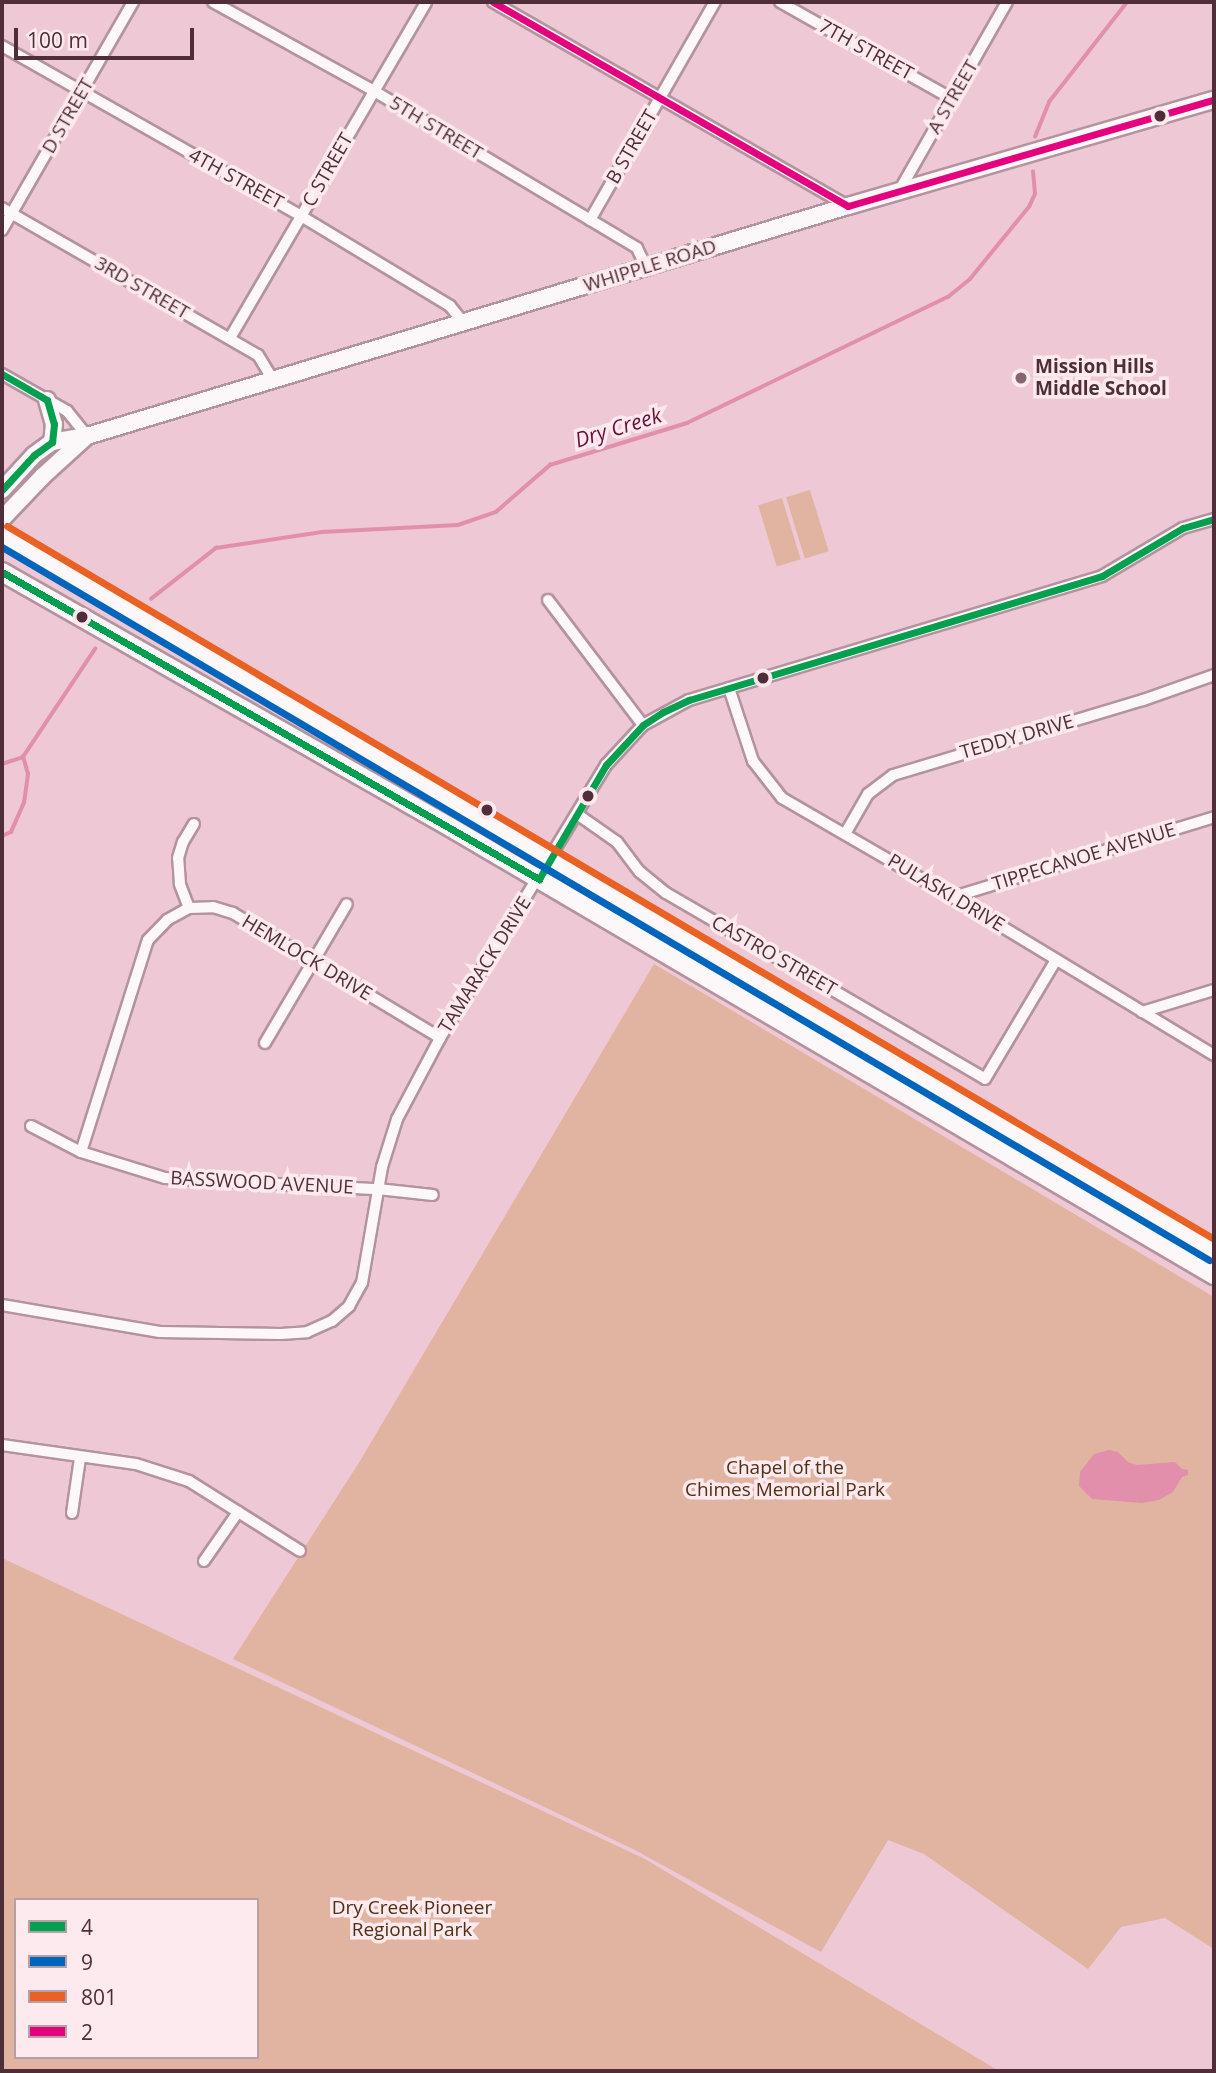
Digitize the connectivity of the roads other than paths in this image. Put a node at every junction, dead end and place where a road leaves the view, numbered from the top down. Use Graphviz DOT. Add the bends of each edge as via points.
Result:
graph roads {
  1 [pos="133,2"];
  2 [pos="213,2"];
  3 [pos="426,2"];
  4 [pos="493,2"];
  5 [pos="715,2"];
  6 [pos="780,2"];
  7 [pos="1007,2"];
  8 [pos="2,46"];
  9 [pos="82,92"];
  10 [pos="374,92"];
  11 [pos="661,97"];
  12 [pos="952,99"];
  13 [pos="1214,100"];
  14 [pos="898,193"];
  15 [pos="848,206"];
  16 [pos="7,210"];
  17 [pos="301,216"];
  18 [pos="590,220"];
  19 [pos="2,230"];
  20 [pos="646,267"];
  21 [pos="463,322"];
  22 [pos="230,338"];
  23 [pos="2,374"];
  24 [pos="272,378"];
  25 [pos="47,400"];
  26 [pos="88,436"];
  27 [pos="52,442"];
  28 [pos="2,490"];
  29 [pos="2,519"];
  30 [pos="1214,519"];
  31 [pos="2,535"];
  32 [pos="2,572"];
  33 [pos="548,600"];
  34 [pos="1214,675"];
  35 [pos="729,688"];
  36 [pos="643,725"];
  37 [pos="578,814"];
  38 [pos="1214,817"];
  39 [pos="194,824"];
  40 [pos="845,834"];
  41 [pos="549,861"];
  42 [pos="539,878"];
  43 [pos="953,897"];
  44 [pos="347,904"];
  45 [pos="189,908"];
  46 [pos="1056,960"];
  47 [pos="314,962"];
  48 [pos="1214,990"];
  49 [pos="1142,1012"];
  50 [pos="440,1038"];
  51 [pos="265,1043"];
  52 [pos="1214,1055"];
  53 [pos="31,1126"];
  54 [pos="81,1152"];
  55 [pos="378,1189"];
  56 [pos="433,1195"];
  57 [pos="1214,1251"];
  58 [pos="1214,1275"];
  59 [pos="2,1305"];
  60 [pos="2,1445"];
  61 [pos="80,1458"];
  62 [pos="239,1512"];
  63 [pos="72,1513"];
  64 [pos="300,1551"];
  65 [pos="204,1561"];
  1 -- 9 [label="street, D STREET"];
  2 -- 10 [label="street, 5TH STREET"];
  3 -- 10 [label="street, C STREET"];
  4 -- 11 [label="street"];
  5 -- 11 [label="street, B STREET"];
  6 -- 12 [label="street, 7TH STREET"];
  7 -- 12 [label="street, A STREET"];
  8 -- 9 [label="street, 4TH STREET"];
  9 -- 16 [label="street, D STREET"];
  9 -- 17 [label="street, 4TH STREET"];
  10 -- 17 [label="street, C STREET"];
  10 -- 18 [label="street, 5TH STREET"];
  11 -- 15 [label="street"];
  11 -- 18 [label="street, B STREET"];
  12 -- 14 [label="street, A STREET"];
  13 -- 14 [label="main road, WHIPPLE ROAD"];
  14 -- 15 [label="main road, WHIPPLE ROAD"];
  15 -- 20 [label="main road, WHIPPLE ROAD"];
  16 -- 19 [label="street, D STREET"];
  16 -- 22 [label="street, 3RD STREET"];
  17 -- 21 [label="street, 4TH STREET" via="450,306"];
  17 -- 22 [label="street, C STREET"];
  18 -- 20 [label="street, 5TH STREET" via="638,248"];
  20 -- 21 [label="main road, WHIPPLE ROAD"];
  21 -- 24 [label="main road, WHIPPLE ROAD"];
  22 -- 24 [label="street, 3RD STREET" via="258,355"];
  23 -- 25 [label="street"];
  24 -- 26 [label="main road, WHIPPLE ROAD"];
  25 -- 26 [label="street" via="67,411"];
  25 -- 27 [label="main road" via="54,424"];
  26 -- 27 [label="main road, WHIPPLE ROAD"];
  26 -- 29 [label="main road, WHIPPLE ROAD"];
  27 -- 28 [label="main road"];
  30 -- 35 [label="street, TAMARACK DRIVE" via="1183,528 1102,576"];
  31 -- 41 [label="main road"];
  32 -- 42 [label="main road"];
  33 -- 36 [label="street"];
  34 -- 40 [label="street, TEDDY DRIVE" via="893,775 868,794"];
  35 -- 36 [label="street, TAMARACK DRIVE" via="689,700"];
  35 -- 40 [label="street, PULASKI DRIVE" via="762,775 782,798"];
  36 -- 37 [label="street, TAMARACK DRIVE" via="606,765"];
  37 -- 41 [label="street, TAMARACK DRIVE"];
  37 -- 46 [label="street, CASTRO STREET" via="617,842 640,872 666,893 985,1079"];
  38 -- 43 [label="street, TIPPECANOE AVENUE"];
  39 -- 45 [label="street" via="178,858 180,884"];
  40 -- 43 [label="street, PULASKI DRIVE"];
  41 -- 42 [label="street, TAMARACK DRIVE"];
  41 -- 57 [label="main road"];
  42 -- 50 [label="street, TAMARACK DRIVE"];
  42 -- 58 [label="main road"];
  43 -- 46 [label="street, PULASKI DRIVE"];
  44 -- 47 [label="street"];
  45 -- 47 [label="street, HEMLOCK DRIVE" via="213,907 233,913"];
  45 -- 54 [label="street" via="167,920 148,940"];
  46 -- 49 [label="street, PULASKI DRIVE"];
  47 -- 50 [label="street, HEMLOCK DRIVE"];
  47 -- 51 [label="street"];
  48 -- 49 [label="street"];
  49 -- 52 [label="street, PULASKI DRIVE"];
  50 -- 55 [label="street, TAMARACK DRIVE" via="397,1119"];
  53 -- 54 [label="street, BASSWOOD AVENUE"];
  54 -- 55 [label="street, BASSWOOD AVENUE" via="165,1178"];
  55 -- 56 [label="street, BASSWOOD AVENUE"];
  55 -- 59 [label="street, TAMARACK DRIVE" via="362,1283 349,1306 332,1321 307,1332 160,1332"];
  60 -- 61 [label="street"];
  61 -- 62 [label="street" via="136,1464 189,1481"];
  61 -- 63 [label="street"];
  62 -- 64 [label="street"];
  62 -- 65 [label="street"];
}
